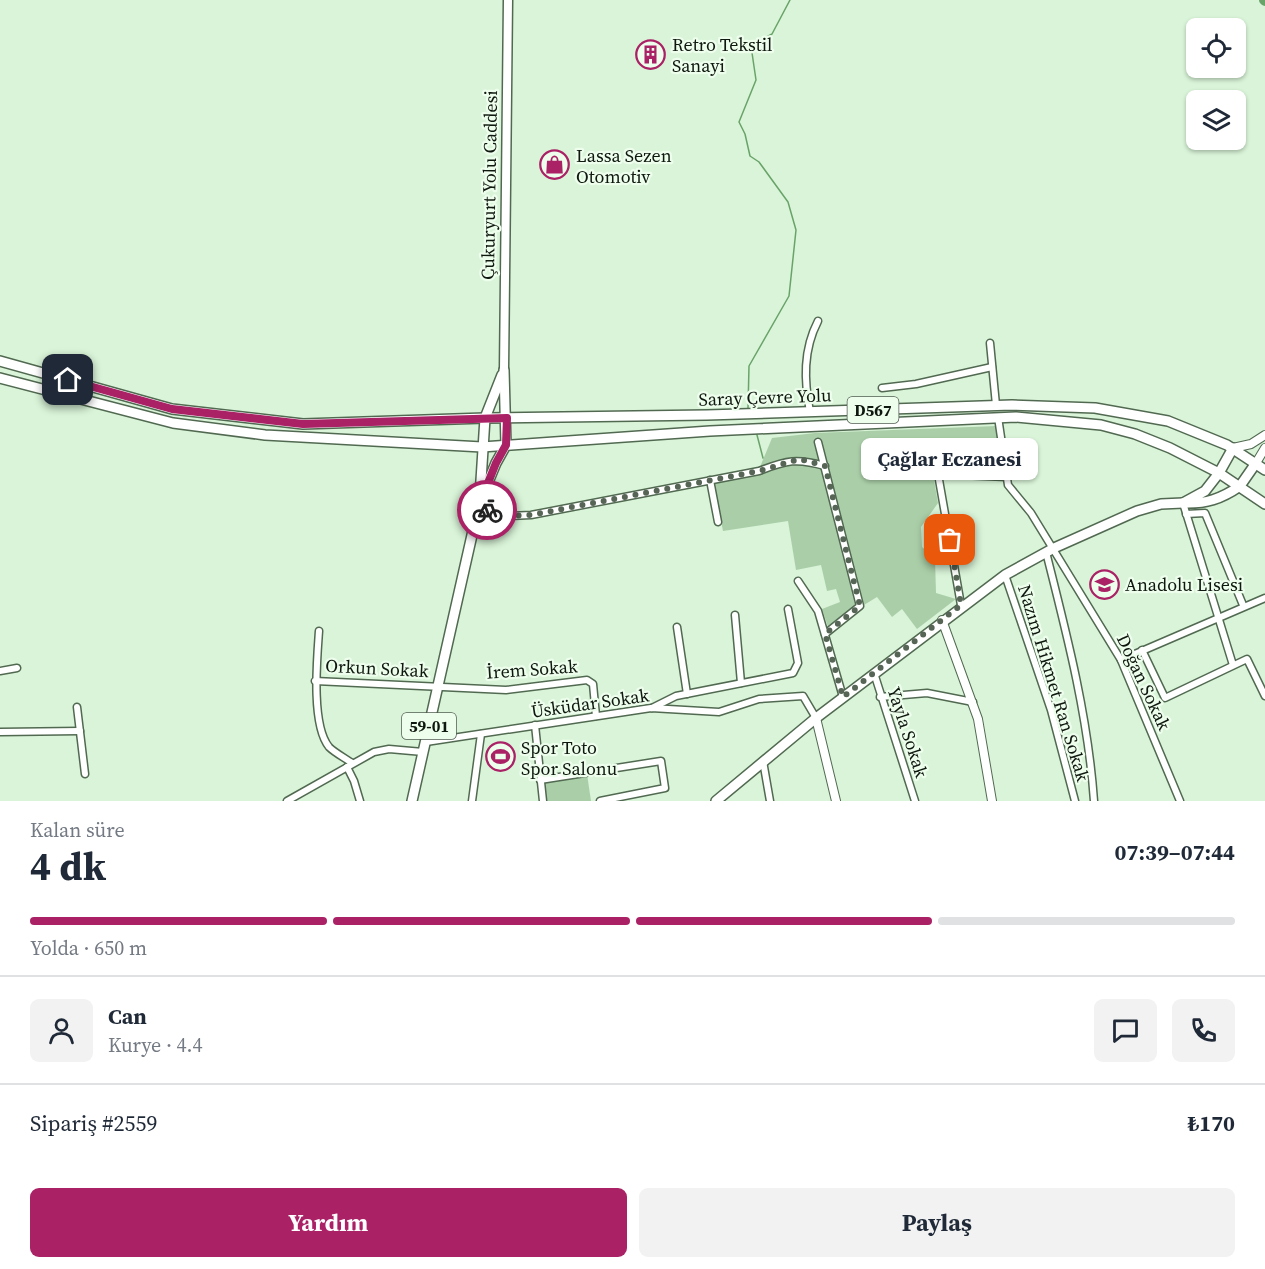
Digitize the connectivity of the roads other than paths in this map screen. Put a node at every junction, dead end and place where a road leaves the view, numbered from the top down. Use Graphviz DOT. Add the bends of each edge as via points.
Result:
graph roads {
  1 [pos="508,0"];
  2 [pos="818,321"];
  3 [pos="990,343"];
  4 [pos="0,361"];
  5 [pos="992,366"];
  6 [pos="504,370"];
  7 [pos="0,378"];
  8 [pos="882,388"];
  9 [pos="996,405"];
  10 [pos="810,412"];
  11 [pos="998,417"];
  12 [pos="485,418"];
  13 [pos="507,418"];
  14 [pos="1265,435"];
  15 [pos="818,442"];
  16 [pos="506,445"];
  17 [pos="482,447"];
  18 [pos="1233,448"];
  19 [pos="1265,448"];
  20 [pos="1256,463"];
  21 [pos="825,466"];
  22 [pos="1265,470"];
  23 [pos="1219,473"];
  24 [pos="1007,477"];
  25 [pos="710,480"];
  26 [pos="1240,486"];
  27 [pos="1183,503"];
  28 [pos="1265,504"];
  29 [pos="479,506"];
  30 [pos="1186,514"];
  31 [pos="718,522"];
  32 [pos="1050,550"];
  33 [pos="1005,575"];
  34 [pos="798,581"];
  35 [pos="1265,598"];
  36 [pos="961,605"];
  37 [pos="1243,605"];
  38 [pos="788,609"];
  39 [pos="735,615"];
  40 [pos="1218,618"];
  41 [pos="942,620"];
  42 [pos="677,627"];
  43 [pos="319,631"];
  44 [pos="825,634"];
  45 [pos="1142,650"];
  46 [pos="1121,660"];
  47 [pos="1233,665"];
  48 [pos="17,668"];
  49 [pos="0,671"];
  50 [pos="874,673"];
  51 [pos="315,681"];
  52 [pos="741,683"];
  53 [pos="438,686"];
  54 [pos="687,694"];
  55 [pos="1265,696"];
  56 [pos="843,697"];
  57 [pos="880,697"];
  58 [pos="973,702"];
  59 [pos="77,707"];
  60 [pos="651,708"];
  61 [pos="596,716"];
  62 [pos="816,718"];
  63 [pos="535,725"];
  64 [pos="80,731"];
  65 [pos="0,732"];
  66 [pos="482,734"];
  67 [pos="424,747"];
  68 [pos="763,760"];
  69 [pos="350,765"];
  70 [pos="85,774"];
  71 [pos="540,780"];
  72 [pos="287,801"];
  73 [pos="360,801"];
  74 [pos="412,801"];
  75 [pos="472,801"];
  76 [pos="543,801"];
  77 [pos="600,801"];
  78 [pos="716,801"];
  79 [pos="770,801"];
  80 [pos="836,801"];
  81 [pos="915,801"];
  82 [pos="992,801"];
  83 [pos="1075,801"];
  84 [pos="1094,801"];
  85 [pos="1180,801"];
  1 -- 6 [label="main road, Çukuryurt Yolu Caddesi"];
  2 -- 10 [label="street" via="809,338 807,354"];
  3 -- 5 [label="street"];
  4 -- 12 [label="main road, D567" via="172,409 303,424"];
  5 -- 8 [label="street"];
  5 -- 9 [label="street"];
  6 -- 12 [label="main road"];
  6 -- 13 [label="main road"];
  7 -- 17 [label="main road, D567" via="184,424 265,435"];
  9 -- 10 [label="main road, Saray Çevre Yolu / D567"];
  9 -- 18 [label="main road, Saray Çevre Yolu / D567" via="1095,408 1158,419"];
  10 -- 13 [label="main road, Saray Çevre Yolu / D567"];
  11 -- 16 [label="main road, Saray Çevre Yolu / D567"];
  11 -- 23 [label="main road, Saray Çevre Yolu / D567" via="1101,425 1170,448"];
  11 -- 24 [label="street"];
  12 -- 13 [label="main road, D567"];
  12 -- 17 [label="main road"];
  13 -- 16 [label="main road"];
  14 -- 18 [label="street" via="1251,444"];
  15 -- 21 [label="street"];
  16 -- 17 [label="main road, D567"];
  16 -- 29 [label="main road, 59-01"];
  17 -- 29 [label="main road"];
  18 -- 20 [label="main road, D567"];
  18 -- 23 [label="main road"];
  19 -- 20 [label="street"];
  20 -- 22 [label="main road, D567"];
  20 -- 26 [label="main road"];
  21 -- 25 [label="street" via="800,459"];
  21 -- 44 [label="street" via="860,606"];
  23 -- 26 [label="main road, D567"];
  23 -- 27 [label="main road" via="1205,491"];
  24 -- 32 [label="street, Doğan Sokak" via="1011,490 1031,513"];
  24 -- 36 [label="street" via="938,474"];
  25 -- 29 [label="street" via="531,515 509,516"];
  25 -- 31 [label="street"];
  26 -- 27 [label="main road" via="1202,504"];
  26 -- 28 [label="main road, D567"];
  27 -- 30 [label="street"];
  27 -- 32 [label="main road" via="1137,510"];
  29 -- 53 [label="main road, 59-01"];
  30 -- 37 [label="street" via="1205,513"];
  30 -- 40 [label="street"];
  32 -- 33 [label="main road"];
  32 -- 46 [label="street, Doğan Sokak"];
  32 -- 84 [label="street" via="1081,690"];
  33 -- 36 [label="main road"];
  33 -- 83 [label="street, Nazım Hikmet Ran Sokak" via="1051,710"];
  34 -- 44 [label="street" via="818,611"];
  35 -- 37 [label="street"];
  36 -- 41 [label="main road"];
  37 -- 40 [label="street"];
  38 -- 52 [label="street" via="798,663 793,673"];
  39 -- 52 [label="street"];
  40 -- 45 [label="street"];
  40 -- 47 [label="street"];
  41 -- 50 [label="main road"];
  41 -- 58 [label="street"];
  42 -- 54 [label="street"];
  43 -- 51 [label="street"];
  44 -- 56 [label="street"];
  45 -- 46 [label="street"];
  45 -- 47 [label="street" via="1165,698"];
  46 -- 85 [label="street, Doğan Sokak"];
  47 -- 55 [label="street" via="1247,659"];
  48 -- 49 [label="street"];
  50 -- 56 [label="main road"];
  50 -- 57 [label="street, Yayla Sokak"];
  51 -- 53 [label="street, Orkun Sokak"];
  51 -- 69 [label="street" via="328,747"];
  52 -- 54 [label="street"];
  53 -- 61 [label="street, İrem Sokak" via="506,690 587,680 594,684"];
  53 -- 67 [label="main road, 59-01"];
  54 -- 60 [label="street"];
  56 -- 62 [label="main road"];
  57 -- 58 [label="street" via="927,693"];
  57 -- 81 [label="street, Yayla Sokak"];
  58 -- 82 [label="street"];
  59 -- 64 [label="street"];
  60 -- 61 [label="street, Üsküdar Sokak"];
  60 -- 62 [label="street, Üsküdar Sokak" via="719,712 759,699 803,696"];
  61 -- 63 [label="street, Üsküdar Sokak"];
  62 -- 68 [label="main road"];
  62 -- 80 [label="street"];
  63 -- 66 [label="street, Üsküdar Sokak"];
  63 -- 71 [label="street"];
  64 -- 65 [label="street"];
  64 -- 70 [label="street"];
  66 -- 67 [label="street, Üsküdar Sokak"];
  66 -- 75 [label="street"];
  67 -- 69 [label="street, Üsküdar Sokak" via="374,752"];
  67 -- 74 [label="main road, 59-01"];
  68 -- 78 [label="main road"];
  68 -- 79 [label="street"];
  69 -- 72 [label="street, Üsküdar Sokak"];
  69 -- 73 [label="street"];
  71 -- 76 [label="street"];
  71 -- 77 [label="street" via="661,761 665,788"];
}
